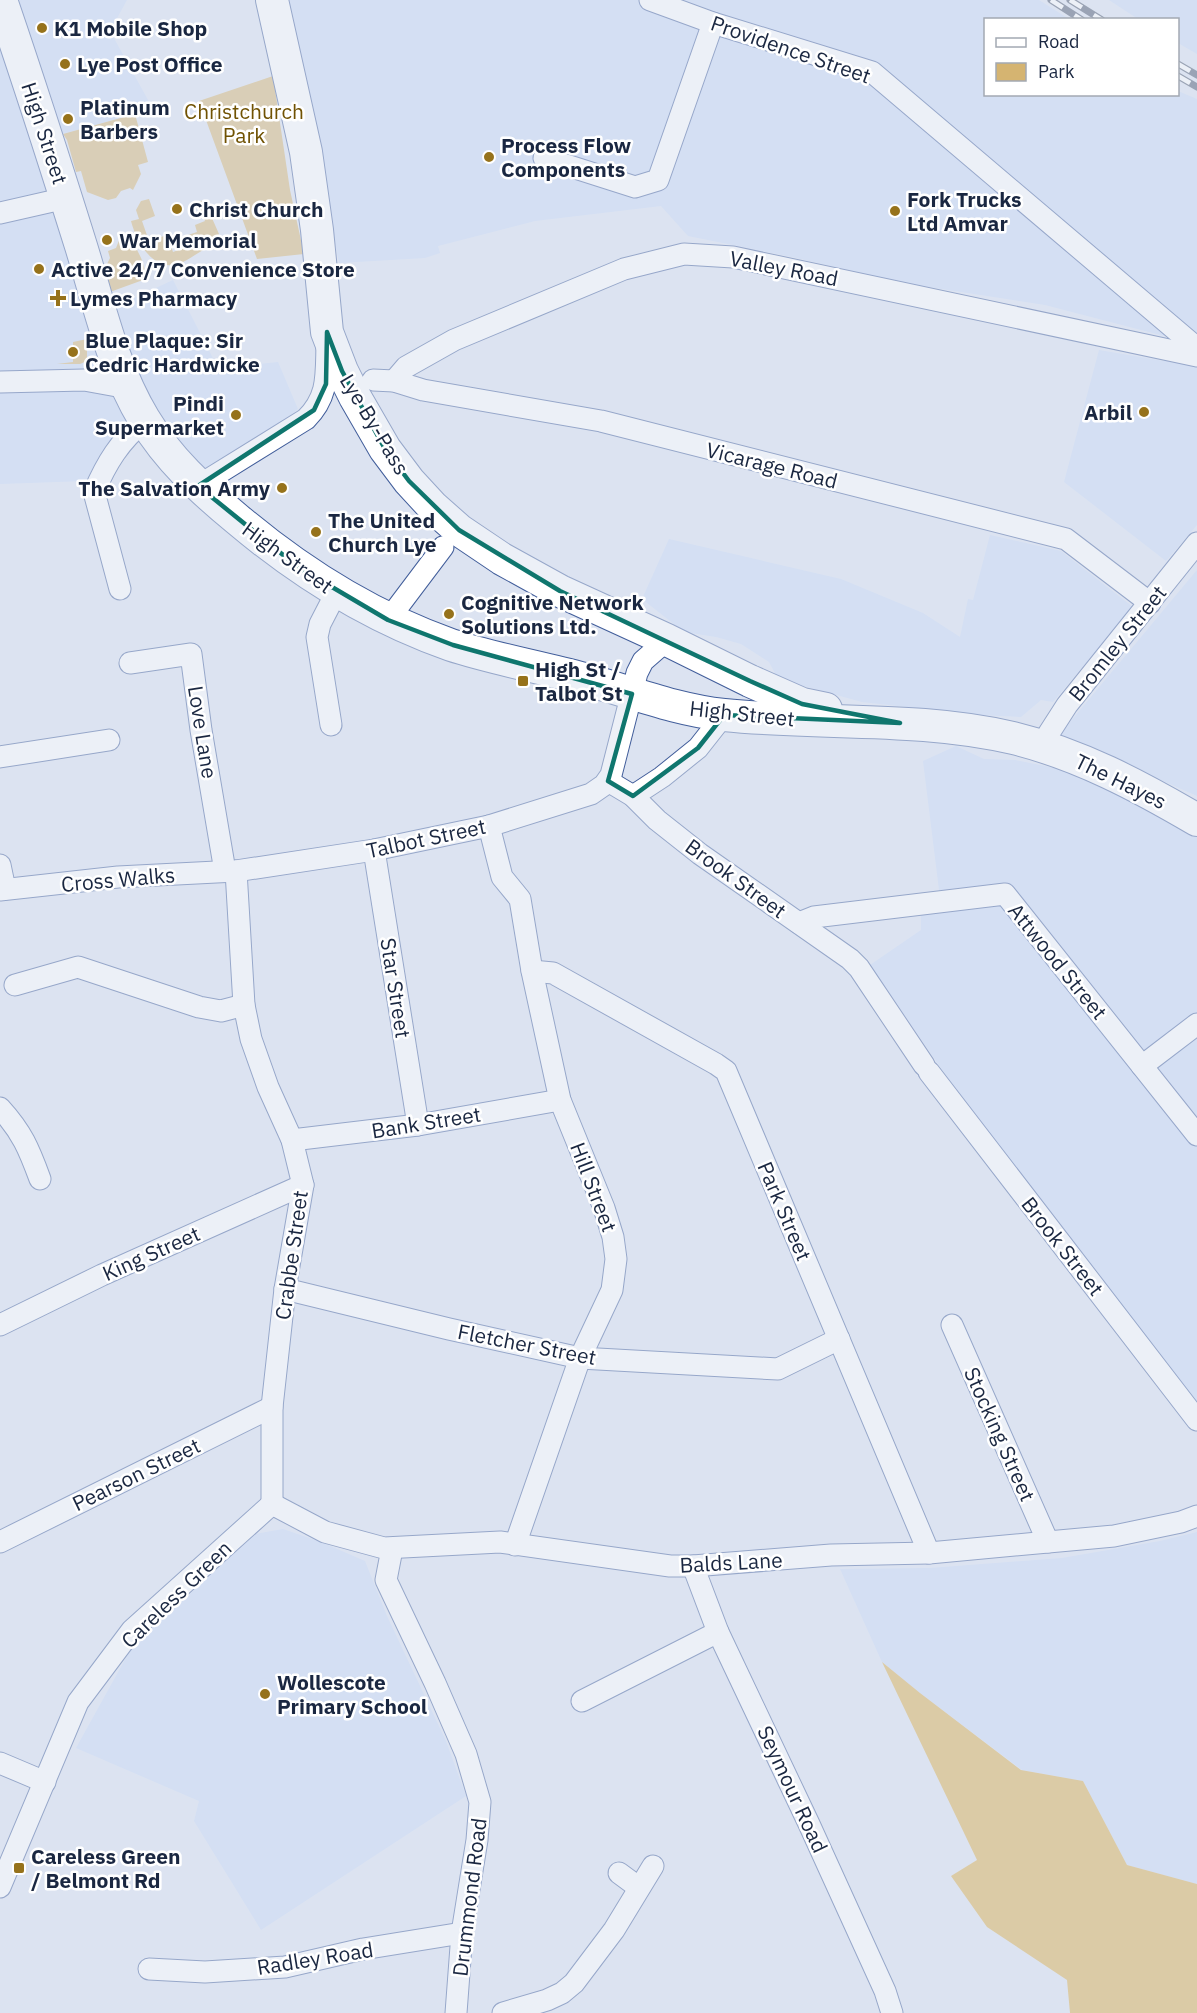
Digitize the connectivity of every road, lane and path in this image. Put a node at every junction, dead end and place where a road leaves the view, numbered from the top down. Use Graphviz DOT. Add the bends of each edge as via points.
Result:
graph roads {
  1 [pos="272,0"];
  2 [pos="650,0"];
  3 [pos="4,1"];
  4 [pos="713,23"];
  5 [pos="544,158"];
  6 [pos="66,198"];
  7 [pos="0,213"];
  8 [pos="327,332"];
  9 [pos="1197,348"];
  10 [pos="112,350"];
  11 [pos="1197,356"];
  12 [pos="84,380"];
  13 [pos="383,381"];
  14 [pos="0,382"];
  15 [pos="128,388"];
  16 [pos="145,421"];
  17 [pos="198,486"];
  18 [pos="1197,543"];
  19 [pos="443,547"];
  20 [pos="120,589"];
  21 [pos="336,593"];
  22 [pos="1150,603"];
  23 [pos="388,620"];
  24 [pos="667,640"];
  25 [pos="130,663"];
  26 [pos="750,681"];
  27 [pos="632,694"];
  28 [pos="724,715"];
  29 [pos="900,723"];
  30 [pos="331,725"];
  31 [pos="109,740"];
  32 [pos="1042,747"];
  33 [pos="0,757"];
  34 [pos="608,780"];
  35 [pos="633,796"];
  36 [pos="1197,820"];
  37 [pos="489,826"];
  38 [pos="374,850"];
  39 [pos="0,865"];
  40 [pos="230,871"];
  41 [pos="3,890"];
  42 [pos="799,923"];
  43 [pos="532,971"];
  44 [pos="15,985"];
  45 [pos="244,1005"];
  46 [pos="1197,1024"];
  47 [pos="1142,1066"];
  48 [pos="560,1100"];
  49 [pos="0,1108"];
  50 [pos="418,1125"];
  51 [pos="1197,1136"];
  52 [pos="292,1140"];
  53 [pos="40,1179"];
  54 [pos="303,1185"];
  55 [pos="285,1289"];
  56 [pos="0,1325"];
  57 [pos="952,1325"];
  58 [pos="839,1339"];
  59 [pos="580,1358"];
  60 [pos="272,1407"];
  61 [pos="1197,1420"];
  62 [pos="272,1504"];
  63 [pos="1197,1516"];
  64 [pos="0,1542"];
  65 [pos="1048,1542"];
  66 [pos="515,1545"];
  67 [pos="392,1549"];
  68 [pos="929,1553"];
  69 [pos="693,1566"];
  70 [pos="718,1632"];
  71 [pos="582,1701"];
  72 [pos="0,1763"];
  73 [pos="45,1782"];
  74 [pos="653,1866"];
  75 [pos="619,1873"];
  76 [pos="0,1887"];
  77 [pos="638,1887"];
  78 [pos="462,1933"];
  79 [pos="160,1964"];
  80 [pos="456,2013"];
  81 [pos="503,2013"];
  82 [pos="892,2013"];
  1 -- 8 [label="highway, Lye By-Pass" via="306,152"];
  2 -- 4 [label="street, Providence Street"];
  3 -- 6 [label="highway, High Street"];
  4 -- 5 [label="street" via="658,180 635,187"];
  4 -- 9 [label="street, Providence Street" via="872,72"];
  6 -- 7 [label="street"];
  6 -- 10 [label="highway, High Street"];
  8 -- 17 [label="street" via="326,384 314,410"];
  8 -- 24 [label="highway, Lye By-Pass" via="342,371 385,449 433,507 502,559 560,591"];
  10 -- 12 [label="street" via="97,372"];
  10 -- 15 [label="highway, High Street"];
  11 -- 13 [label="street, Valley Road" via="733,256 684,254 624,269 454,340"];
  12 -- 14 [label="street"];
  12 -- 15 [label="street"];
  13 -- 22 [label="street, Vicarage Road" via="601,421 1066,539"];
  15 -- 16 [label="highway, High Street"];
  16 -- 17 [label="highway, High Street"];
  16 -- 20 [label="street" via="117,448 94,492"];
  17 -- 21 [label="highway, High Street" via="258,537"];
  18 -- 22 [label="street, Bromley Street"];
  19 -- 23 [label="street"];
  21 -- 23 [label="highway, High Street"];
  21 -- 30 [label="street" via="317,637"];
  22 -- 32 [label="street, Bromley Street" via="1067,705"];
  23 -- 27 [label="highway, High Street" via="453,645"];
  24 -- 26 [label="highway, Lye By-Pass"];
  24 -- 27 [label="street" via="643,661"];
  25 -- 40 [label="street, Love Lane" via="191,654 201,730"];
  26 -- 28 [label="highway" via="733,698"];
  26 -- 29 [label="highway, Lye By-Pass" via="802,704"];
  27 -- 28 [label="highway, High Street"];
  27 -- 34 [label="street"];
  28 -- 29 [label="highway, High Street"];
  28 -- 35 [label="street" via="698,748"];
  29 -- 32 [label="highway, The Hayes" via="986,733"];
  31 -- 33 [label="street"];
  32 -- 36 [label="highway, The Hayes" via="1096,766"];
  34 -- 35 [label="street, Brook Street"];
  34 -- 37 [label="street, Talbot Street" via="591,794"];
  35 -- 42 [label="street, Brook Street" via="700,854"];
  37 -- 38 [label="street, Talbot Street"];
  37 -- 43 [label="street, Hill Street" via="502,877 519,899"];
  38 -- 40 [label="street, Talbot Street"];
  38 -- 50 [label="street, Star Street"];
  39 -- 41 [label="street"];
  40 -- 41 [label="street, Cross Walks" via="118,877"];
  40 -- 45 [label="street, Crabbe Street"];
  42 -- 47 [label="street, Attwood Street" via="814,917 1005,894"];
  42 -- 61 [label="street, Brook Street" via="859,968 926,1068"];
  43 -- 48 [label="street, Hill Street"];
  43 -- 58 [label="street, Park Street" via="553,973 726,1071"];
  44 -- 45 [label="street" via="78,967 199,1007 221,1011"];
  45 -- 52 [label="street, Crabbe Street" via="251,1039"];
  46 -- 47 [label="street"];
  47 -- 51 [label="street, Attwood Street"];
  48 -- 50 [label="street, Bank Street"];
  48 -- 59 [label="street, Hill Street" via="604,1208 616,1259 612,1290"];
  49 -- 53 [label="street" via="16,1126"];
  50 -- 52 [label="street, Bank Street"];
  52 -- 54 [label="street, Crabbe Street"];
  54 -- 55 [label="street, Crabbe Street"];
  54 -- 56 [label="street, King Street"];
  55 -- 59 [label="street, Fletcher Street"];
  55 -- 60 [label="street, Crabbe Street"];
  57 -- 65 [label="street, Stocking Street"];
  58 -- 59 [label="street, Fletcher Street" via="778,1369"];
  58 -- 68 [label="street, Park Street"];
  59 -- 66 [label="street, Hill Street"];
  60 -- 62 [label="street, Crabbe Street"];
  60 -- 64 [label="street, Pearson Street"];
  62 -- 67 [label="street, Balds Lane" via="325,1532"];
  62 -- 73 [label="street, Careless Green" via="132,1630 78,1702"];
  63 -- 65 [label="street, Balds Lane" via="1114,1536"];
  65 -- 68 [label="street, Balds Lane"];
  66 -- 67 [label="street, Balds Lane" via="500,1542"];
  66 -- 69 [label="street, Balds Lane"];
  67 -- 78 [label="street, Drummond Road" via="386,1580 466,1754 480,1802"];
  68 -- 69 [label="street, Balds Lane" via="831,1555"];
  69 -- 70 [label="street, Seymour Road"];
  70 -- 71 [label="street"];
  70 -- 82 [label="street, Seymour Road" via="814,1834"];
  72 -- 73 [label="street"];
  73 -- 76 [label="street, Careless Green"];
  74 -- 77 [label="street"];
  75 -- 77 [label="street"];
  77 -- 81 [label="street" via="614,1929 574,1983 547,2000"];
  78 -- 79 [label="street, Radley Road" via="285,1967 205,1972"];
  78 -- 80 [label="street, Drummond Road"];
}
